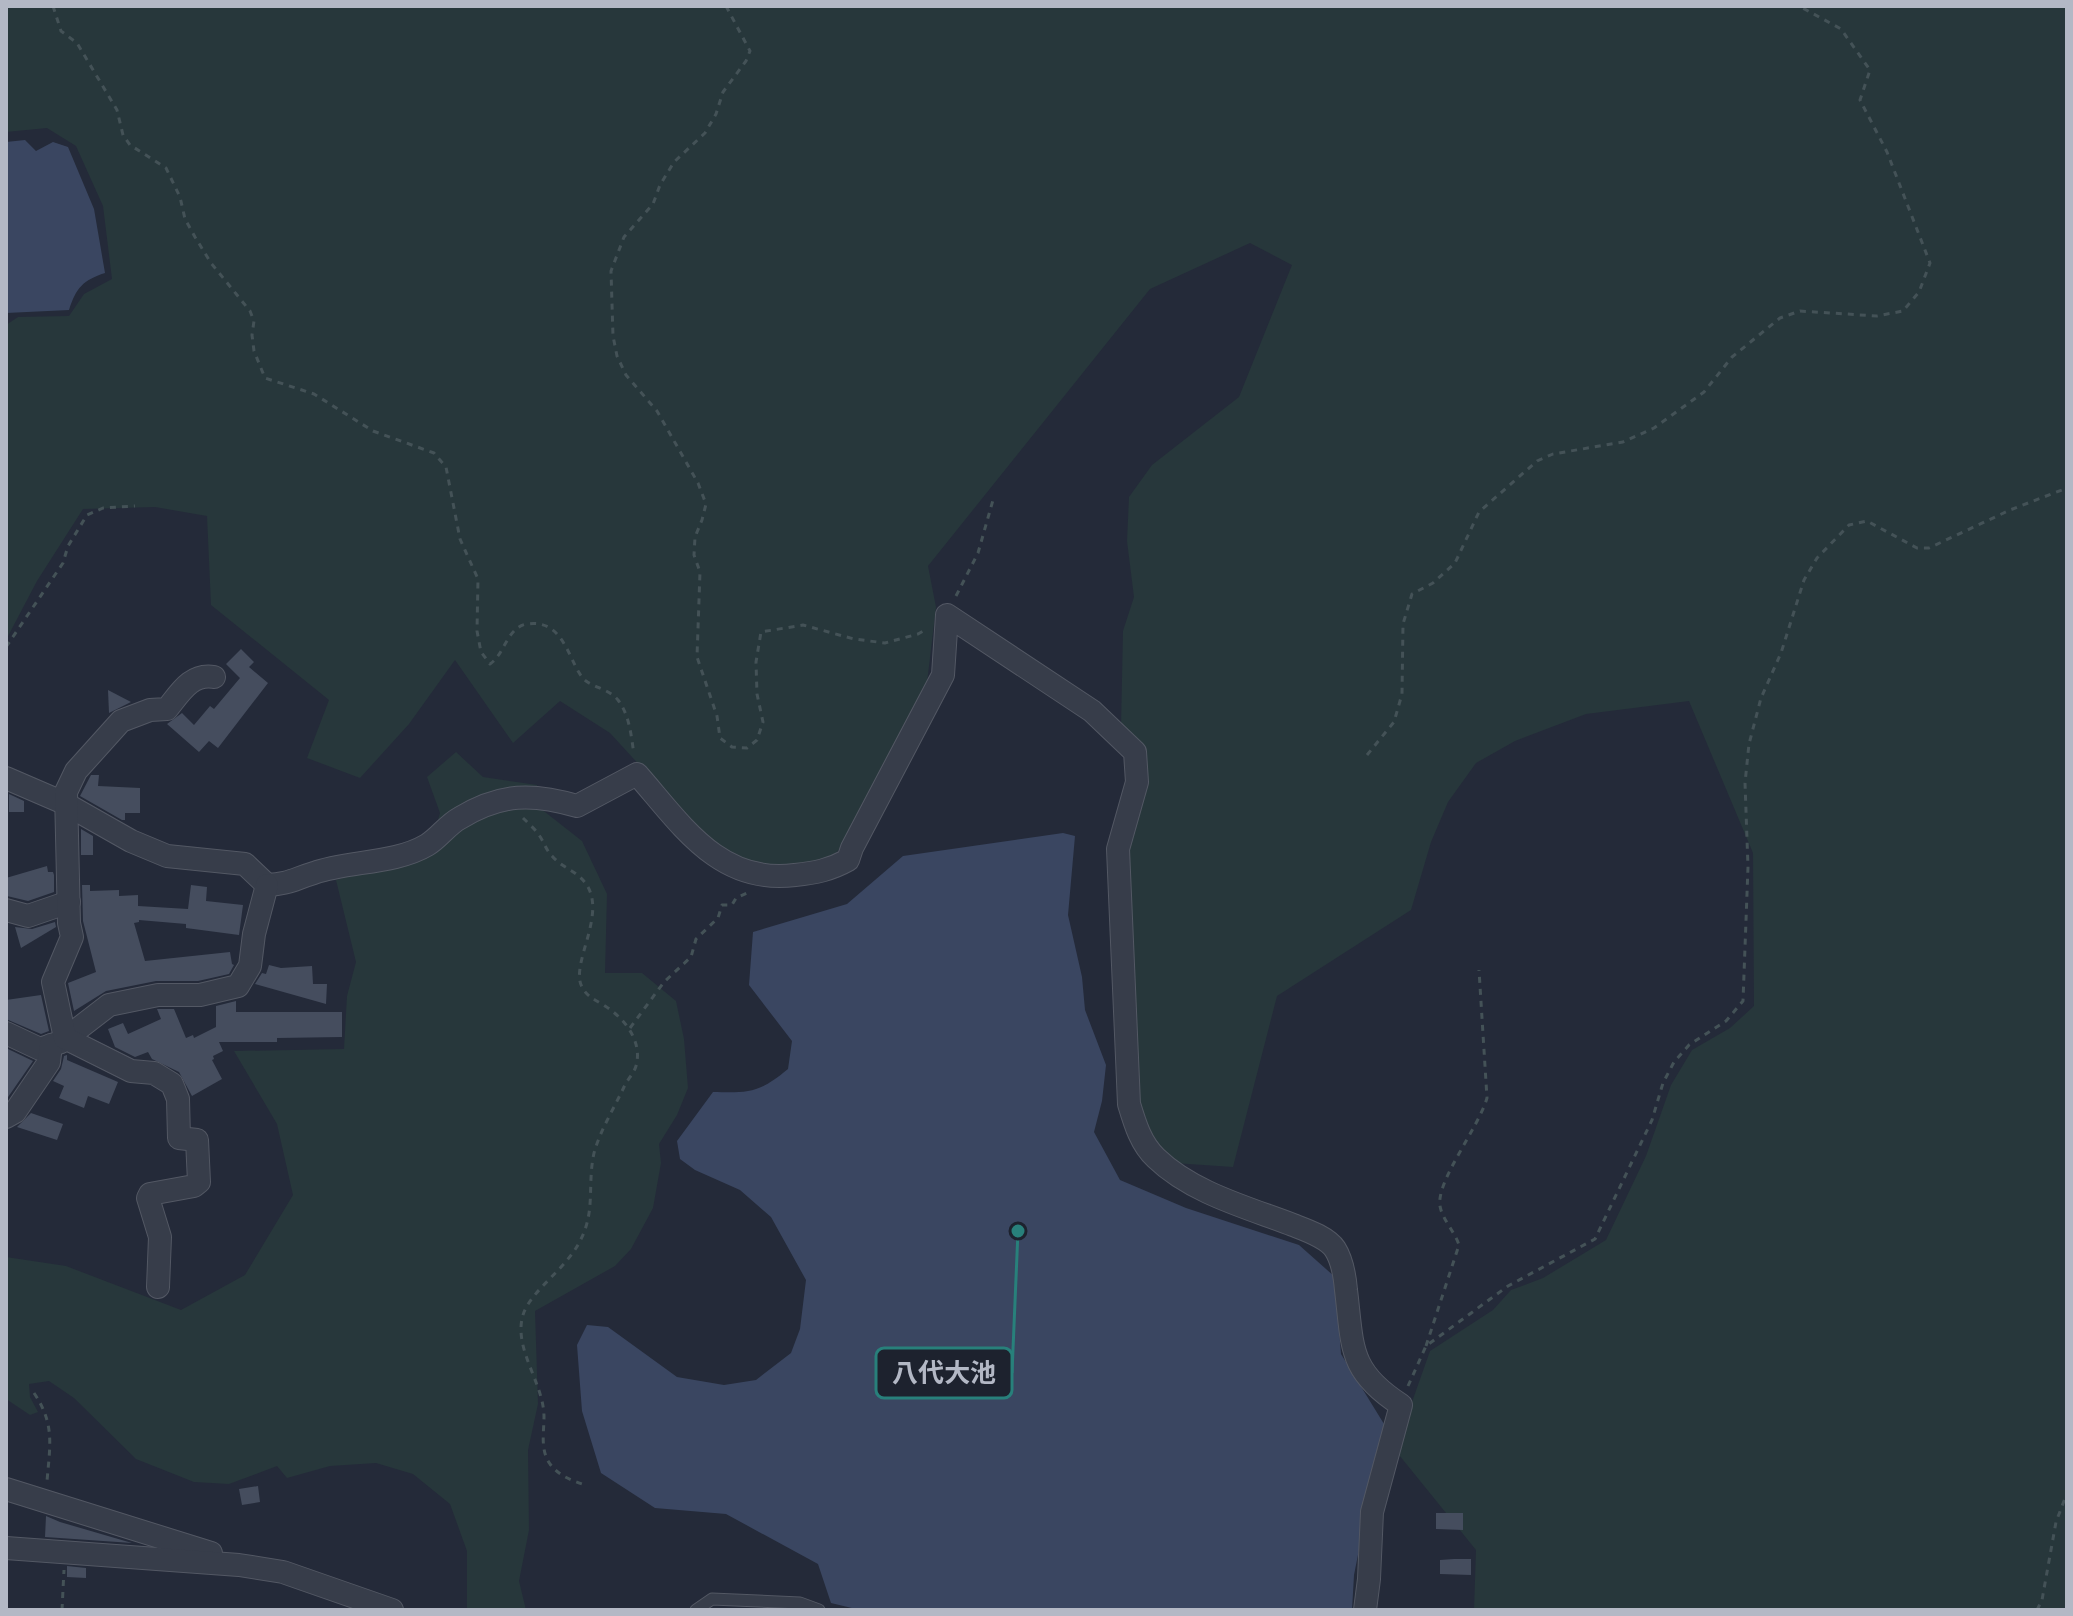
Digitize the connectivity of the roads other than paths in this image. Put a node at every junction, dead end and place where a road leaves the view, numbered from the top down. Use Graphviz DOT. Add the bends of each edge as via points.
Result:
graph roads {
  1 [pos="214,677"];
  2 [pos="6,778"];
  3 [pos="64,803"];
  4 [pos="267,885"];
  5 [pos="69,902"];
  6 [pos="6,910"];
  7 [pos="6,1033"];
  8 [pos="58,1042"];
  9 [pos="6,1117"];
  10 [pos="158,1287"];
  11 [pos="6,1489"];
  12 [pos="6,1548"];
  13 [pos="218,1563"];
  14 [pos="392,1610"];
  15 [pos="696,1610"];
  16 [pos="819,1610"];
  17 [pos="1365,1610"];
  1 -- 3 [label="street" via="195,678 167,709 121,721 76,771"];
  2 -- 3 [label="street"];
  3 -- 4 [label="street" via="167,856 245,864"];
  3 -- 5 [label="street"];
  4 -- 8 [label="street" via="250,966 238,986 109,1005"];
  4 -- 17 [label="street" via="289,884 314,872 426,846 459,818 503,799 543,796 577,806 637,774 703,849 739,870 769,877 829,871 848,860 943,675 947,615 1092,711 1135,752 1137,782 1118,849 1129,1104 1142,1140 1181,1176 1312,1232 1335,1248 1345,1278 1355,1358 1380,1392 1401,1405 1372,1512"];
  5 -- 6 [label="street" via="28,916"];
  5 -- 8 [label="street" via="72,937 53,982"];
  7 -- 8 [label="street" via="40,1049"];
  8 -- 9 [label="street" via="15,1112"];
  8 -- 10 [label="street" via="131,1071 154,1073 172,1084 178,1099 179,1138 197,1140 199,1182 148,1198 160,1237"];
  11 -- 13 [label="street" via="211,1553"];
  12 -- 13 [label="street"];
  13 -- 14 [label="street" via="283,1572"];
  15 -- 16 [label="lane" via="712,1599 800,1603"];
}
